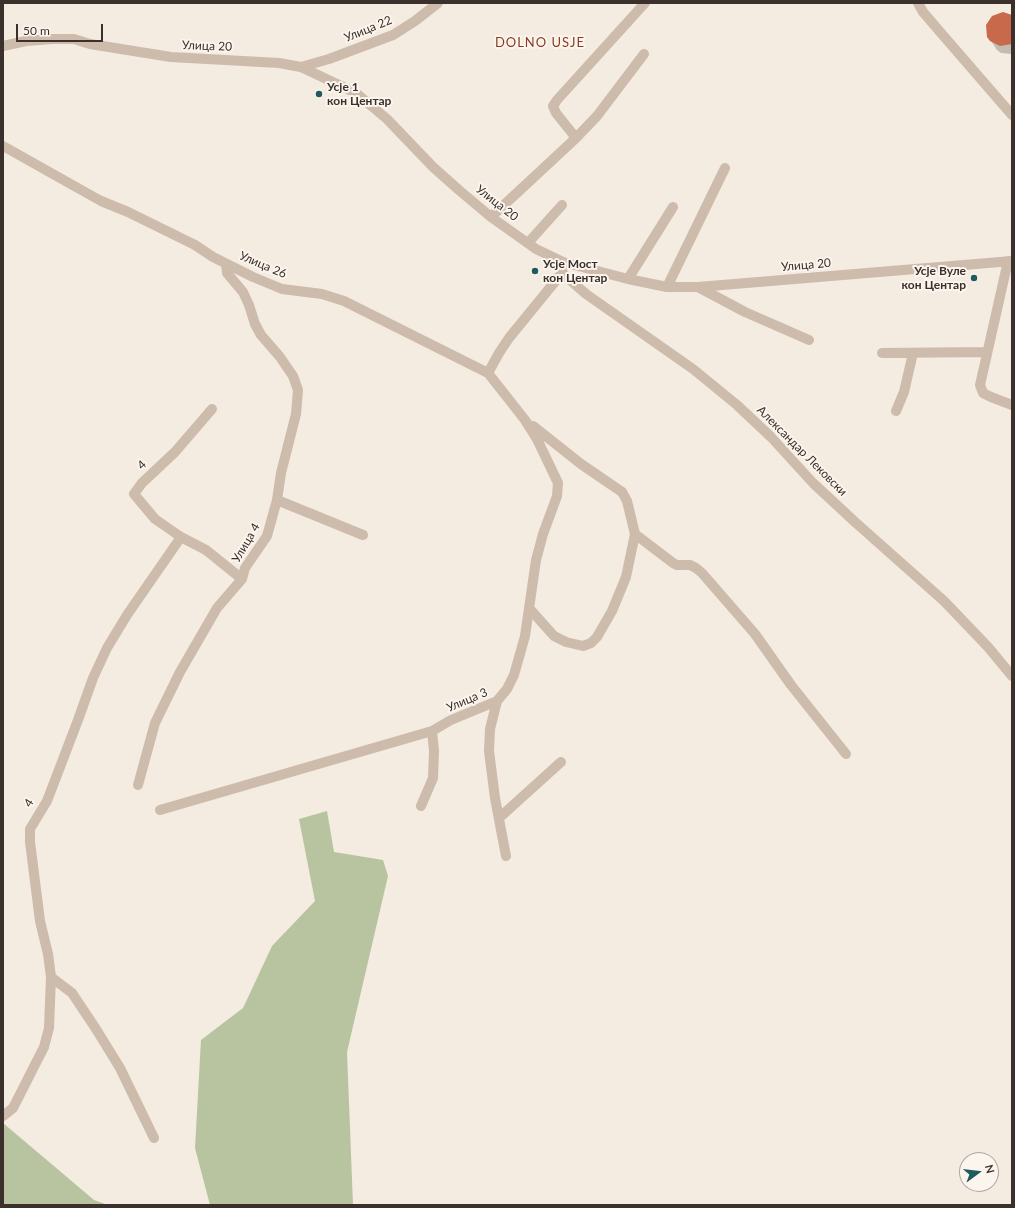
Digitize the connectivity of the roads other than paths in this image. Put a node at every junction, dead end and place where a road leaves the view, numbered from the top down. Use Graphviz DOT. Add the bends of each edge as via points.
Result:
graph roads {
  1 [pos="438,3"];
  2 [pos="645,3"];
  3 [pos="918,3"];
  4 [pos="3,46"];
  5 [pos="644,54"];
  6 [pos="301,67"];
  7 [pos="1012,114"];
  8 [pos="576,138"];
  9 [pos="3,146"];
  10 [pos="725,168"];
  11 [pos="562,205"];
  12 [pos="673,207"];
  13 [pos="491,217"];
  14 [pos="528,243"];
  15 [pos="1010,261"];
  16 [pos="226,264"];
  17 [pos="563,268"];
  18 [pos="628,279"];
  19 [pos="667,287"];
  20 [pos="698,287"];
  21 [pos="809,340"];
  22 [pos="987,352"];
  23 [pos="882,353"];
  24 [pos="913,353"];
  25 [pos="488,373"];
  26 [pos="1012,405"];
  27 [pos="212,409"];
  28 [pos="896,411"];
  29 [pos="525,420"];
  30 [pos="277,500"];
  31 [pos="634,534"];
  32 [pos="363,535"];
  33 [pos="181,537"];
  34 [pos="242,579"];
  35 [pos="529,608"];
  36 [pos="1012,676"];
  37 [pos="497,701"];
  38 [pos="432,731"];
  39 [pos="846,754"];
  40 [pos="561,762"];
  41 [pos="138,785"];
  42 [pos="421,806"];
  43 [pos="160,810"];
  44 [pos="499,818"];
  45 [pos="506,856"];
  46 [pos="50,977"];
  47 [pos="3,1116"];
  48 [pos="154,1138"];
  1 -- 6 [label="street, Улица 22" via="393,35"];
  2 -- 8 [label="street" via="557,100 554,106 556,113"];
  3 -- 7 [label="street" via="940,33"];
  4 -- 6 [label="street, Улица 20" via="26,41 74,40 171,57 279,63"];
  5 -- 8 [label="street" via="597,116"];
  6 -- 13 [label="street, Улица 20" via="356,93 387,119 439,172"];
  8 -- 13 [label="street"];
  9 -- 16 [label="street, Улица 26" via="101,201 195,245"];
  10 -- 19 [label="street"];
  11 -- 14 [label="street"];
  12 -- 18 [label="street"];
  13 -- 14 [label="street, Улица 20"];
  14 -- 17 [label="street, Улица 20"];
  15 -- 20 [label="street, Улица 20"];
  15 -- 22 [label="street"];
  16 -- 25 [label="street, Улица 26" via="282,289 322,294 344,301"];
  16 -- 30 [label="street, Улица 4" via="227,273 250,305 261,335 293,376 298,390 296,414"];
  17 -- 18 [label="street, Улица 20"];
  17 -- 25 [label="street" via="509,338"];
  17 -- 36 [label="street, Александар Лековски" via="586,294 693,369 737,405 818,488 944,601"];
  18 -- 19 [label="street, Улица 20"];
  19 -- 20 [label="street, Улица 20"];
  20 -- 21 [label="street" via="745,312"];
  22 -- 24 [label="street"];
  22 -- 26 [label="street" via="980,385 983,392 991,398"];
  23 -- 24 [label="street"];
  24 -- 28 [label="street" via="904,392"];
  25 -- 29 [label="street, Улица 26"];
  27 -- 33 [label="street, 4" via="134,494 155,519"];
  29 -- 31 [label="street" via="547,439 622,492 627,501"];
  29 -- 35 [label="street, Улица 3" via="558,483 557,496 536,560"];
  30 -- 32 [label="street"];
  30 -- 34 [label="street, Улица 4" via="267,536 245,568"];
  31 -- 35 [label="street" via="626,577 612,611 591,643 583,646 554,636"];
  31 -- 39 [label="street" via="673,563 690,565 702,573 755,634"];
  33 -- 34 [label="street, 4" via="206,550"];
  33 -- 46 [label="street, 4" via="107,648 46,801 30,829 40,921 48,954"];
  34 -- 41 [label="street, Улица 4" via="217,608 180,672 155,723"];
  35 -- 37 [label="street, Улица 3" via="525,636 514,675"];
  37 -- 38 [label="street, Улица 3" via="451,720"];
  37 -- 44 [label="street" via="490,729 489,751"];
  38 -- 42 [label="street" via="433,778"];
  38 -- 43 [label="street, Улица 3"];
  40 -- 44 [label="street"];
  44 -- 45 [label="street"];
  46 -- 47 [label="street, 4" via="49,1028 44,1048 13,1108"];
  46 -- 48 [label="street" via="72,994 96,1029 120,1068"];
}
